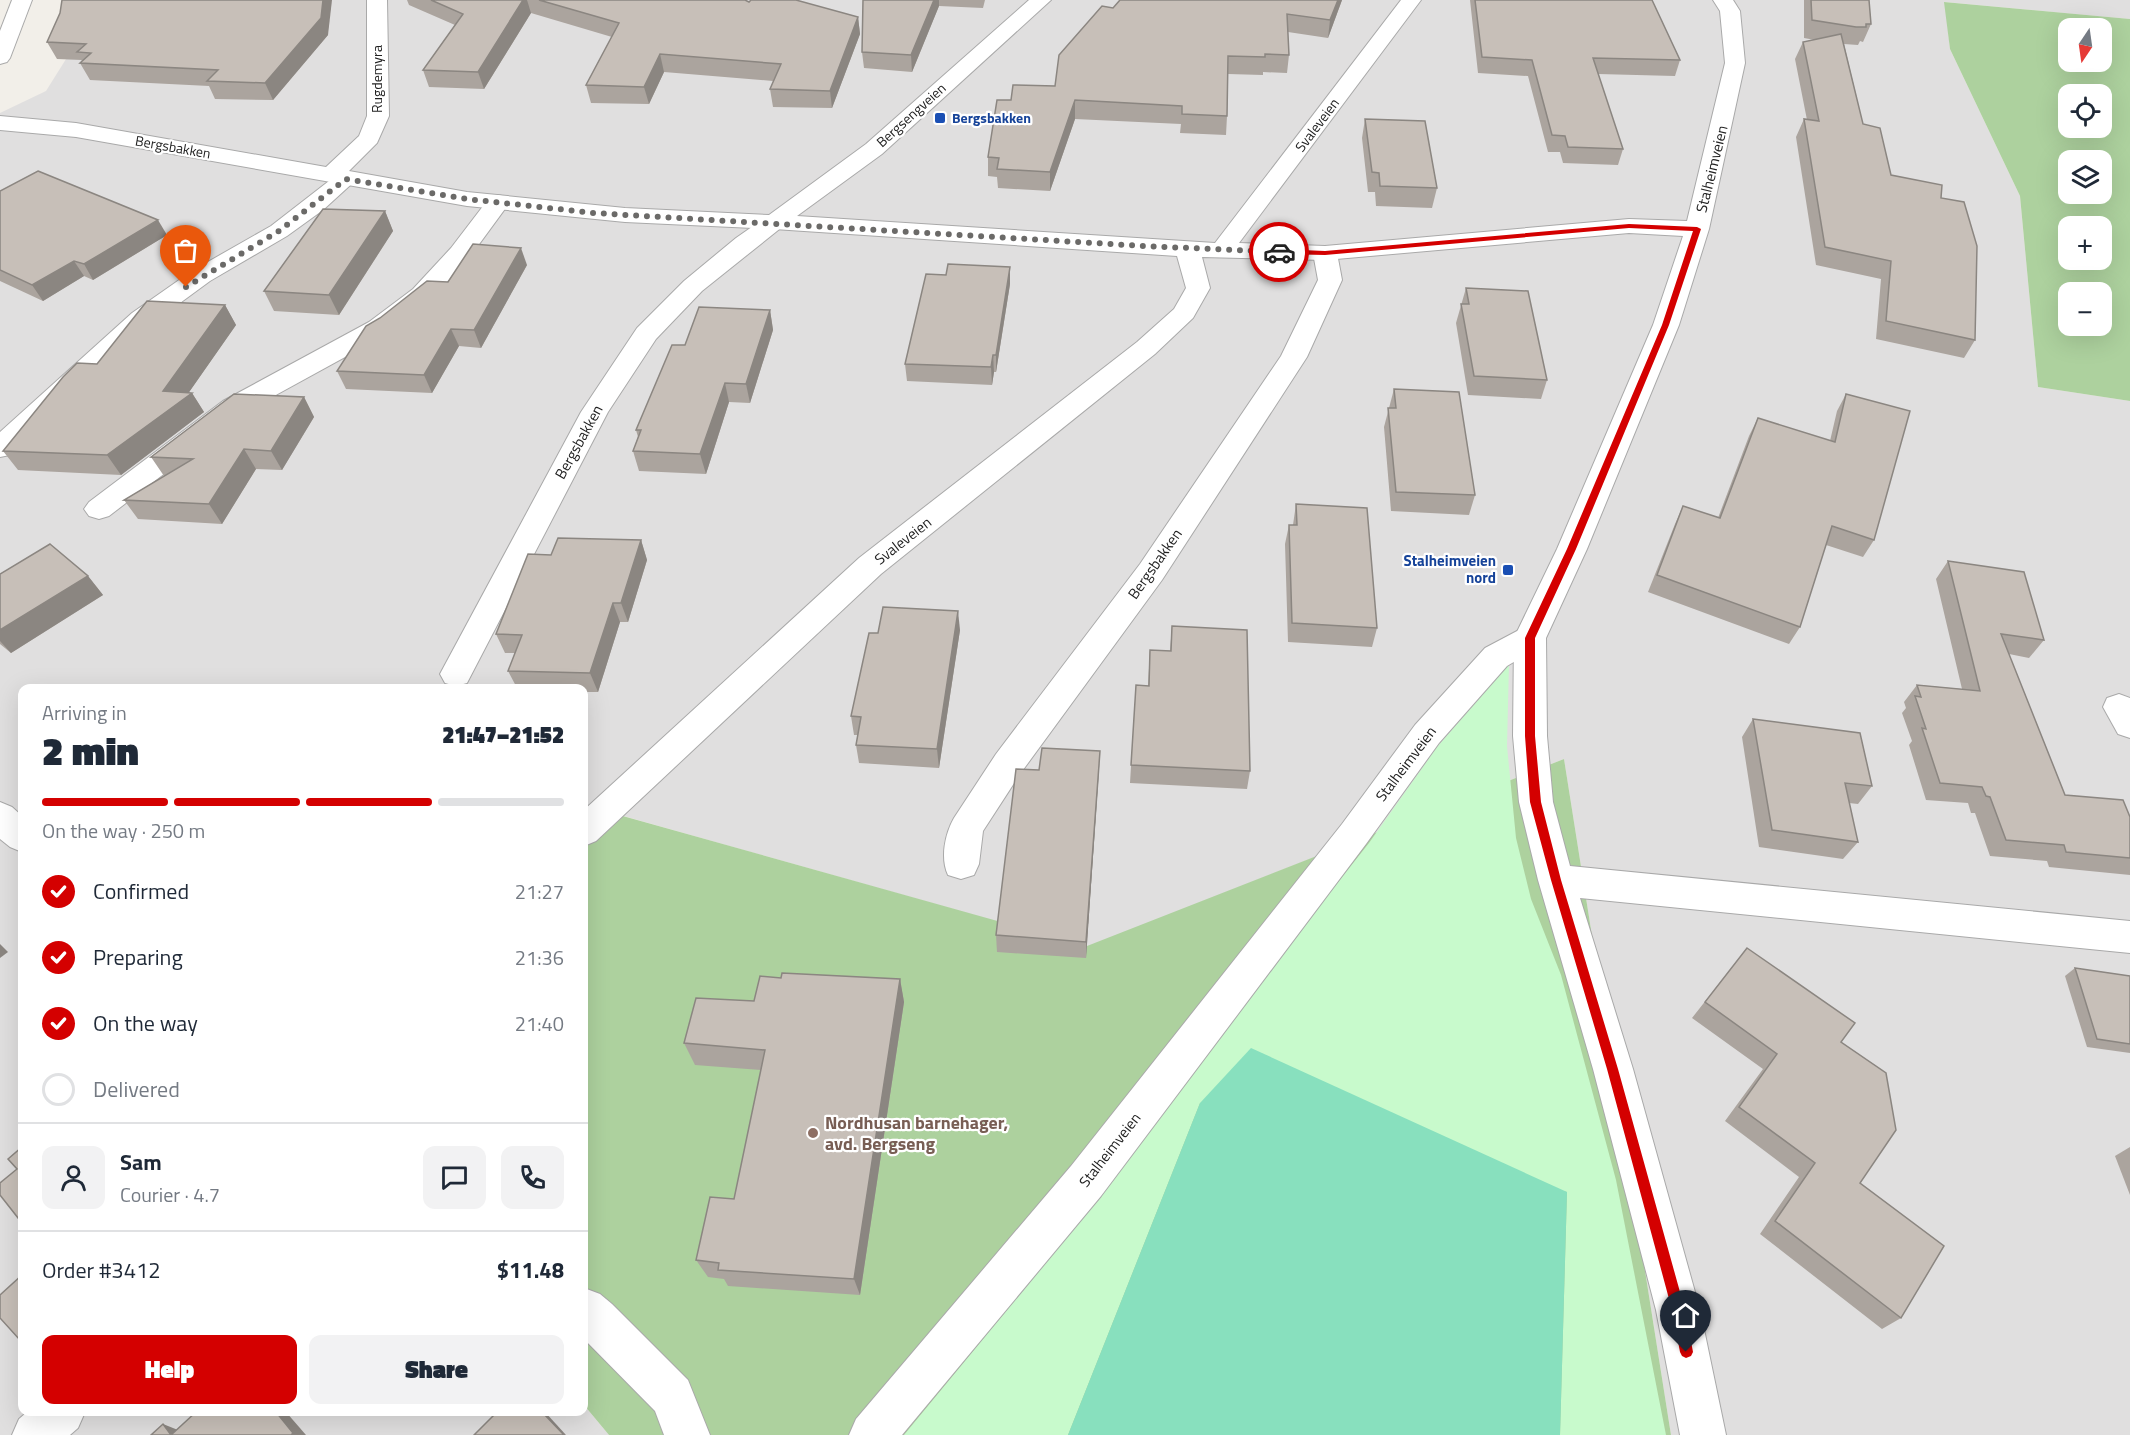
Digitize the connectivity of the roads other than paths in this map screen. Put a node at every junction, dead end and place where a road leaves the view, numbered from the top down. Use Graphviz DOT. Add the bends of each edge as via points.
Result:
graph roads {
  1 [pos="22,0"];
  2 [pos="376,0"];
  3 [pos="1041,0"];
  4 [pos="1411,0"];
  5 [pos="1723,0"];
  6 [pos="0,58"];
  7 [pos="0,123"];
  8 [pos="338,177"];
  9 [pos="498,202"];
  10 [pos="774,222"];
  11 [pos="1697,229"];
  12 [pos="1188,249"];
  13 [pos="1222,249"];
  14 [pos="1325,253"];
  15 [pos="0,448"];
  16 [pos="99,509"];
  17 [pos="1530,638"];
  18 [pos="456,674"];
  19 [pos="0,817"];
  20 [pos="588,827"];
  21 [pos="18,833"];
  22 [pos="961,864"];
  23 [pos="1556,880"];
  24 [pos="2130,937"];
  25 [pos="588,1313"];
  26 [pos="57,1416"];
  27 [pos="35,1435"];
  28 [pos="687,1435"];
  29 [pos="872,1435"];
  30 [pos="1703,1435"];
  1 -- 6 [label="street"];
  2 -- 8 [label="street, Rugdemyra" via="378,116 369,138"];
  3 -- 10 [label="street, Bergsengveien" via="874,149"];
  4 -- 13 [label="street, Svaleveien"];
  5 -- 11 [label="street, Stalheimveien" via="1730,11 1735,63"];
  7 -- 8 [label="street, Bergsbakken" via="76,130"];
  8 -- 9 [label="street, Bergsbakken"];
  8 -- 15 [label="street" via="279,231 201,276 141,319"];
  9 -- 10 [label="street, Bergsbakken" via="625,215"];
  9 -- 16 [label="street" via="460,253 422,294 378,328 233,407"];
  10 -- 12 [label="street, Bergsbakken"];
  10 -- 18 [label="street, Bergsbakken" via="693,286 646,334 595,412"];
  11 -- 14 [label="street, Bergsbakken" via="1617,227"];
  11 -- 17 [label="street, Stalheimveien" via="1666,325 1572,549"];
  12 -- 13 [label="street, Bergsbakken"];
  12 -- 20 [label="street, Svaleveien" via="1198,288 1184,314 870,567"];
  13 -- 14 [label="street, Bergsbakken"];
  14 -- 22 [label="street, Bergsbakken" via="1330,280 1294,357 1151,572 1008,764 966,828"];
  17 -- 23 [label="street" via="1530,736 1536,802"];
  17 -- 29 [label="street, Stalheimveien" via="1496,657 1427,734 1086,1181"];
  19 -- 21 [label="street"];
  23 -- 24 [label="street"];
  23 -- 30 [label="street" via="1613,1069 1678,1310"];
  25 -- 28 [label="street" via="672,1396"];
  26 -- 27 [label="street"];
}
